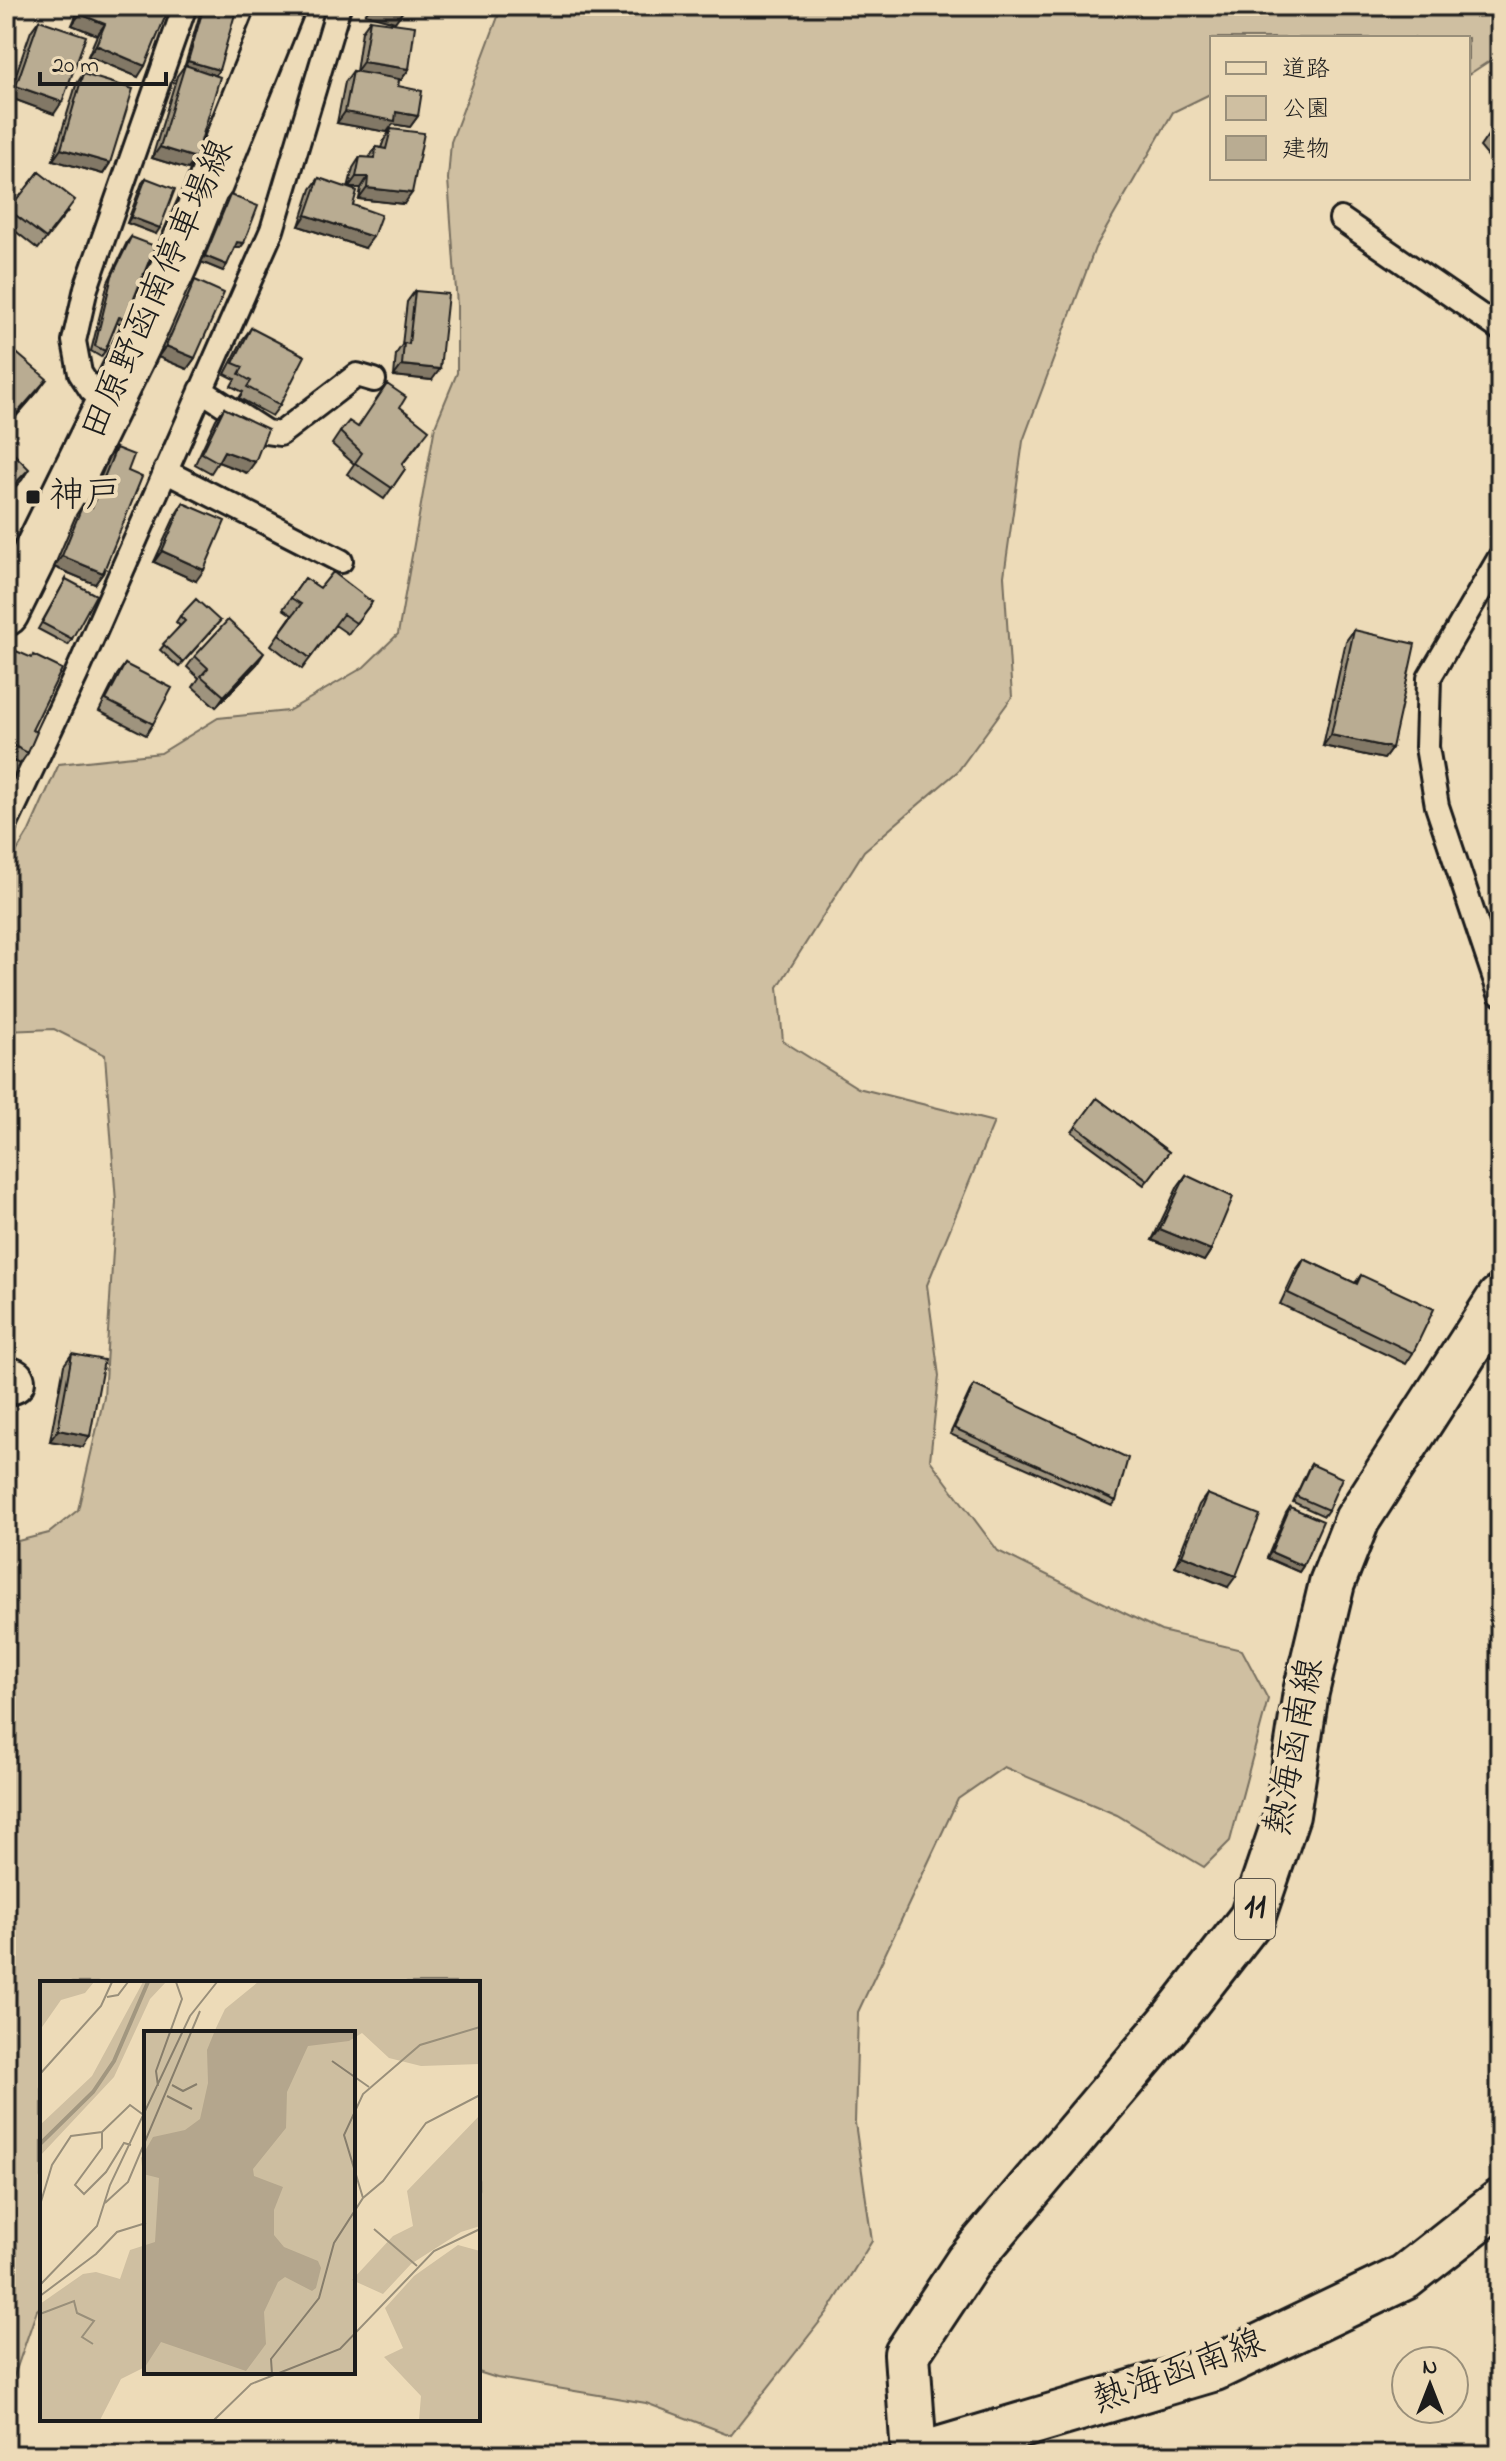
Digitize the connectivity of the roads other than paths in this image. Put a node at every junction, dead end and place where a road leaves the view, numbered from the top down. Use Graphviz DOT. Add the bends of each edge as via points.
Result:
graph roads {
  1 [pos="185,6"];
  2 [pos="282,6"];
  3 [pos="339,6"];
  4 [pos="1341,219"];
  5 [pos="1500,329"];
  6 [pos="374,380"];
  7 [pos="201,390"];
  8 [pos="108,405"];
  9 [pos="165,471"];
  10 [pos="1500,557"];
  11 [pos="341,561"];
  12 [pos="6,612"];
  13 [pos="6,824"];
  14 [pos="1500,994"];
  15 [pos="1500,1298"];
  16 [pos="1500,2202"];
  17 [pos="914,2455"];
  18 [pos="921,2455"];
  1 -- 8 [label="lane" via="86,288 74,341 80,373"];
  2 -- 8 [label="main road, 田原野函南停車場線" via="204,199"];
  3 -- 7 [label="lane" via="272,230"];
  4 -- 5 [label="lane"];
  6 -- 7 [label="lane" via="357,375 280,434 266,432"];
  7 -- 9 [label="lane"];
  8 -- 12 [label="main road, 田原野函南停車場線"];
  9 -- 11 [label="lane"];
  9 -- 13 [label="lane"];
  10 -- 14 [label="lane" via="1429,678 1427,747 1437,806"];
  15 -- 17 [label="main road, 熱海函南線 / 11" via="1357,1520 1322,1621 1287,1815 1252,1918 968,2262 907,2354"];
  16 -- 18 [label="main road, 熱海函南線" via="1405,2277 1215,2368"];
}
